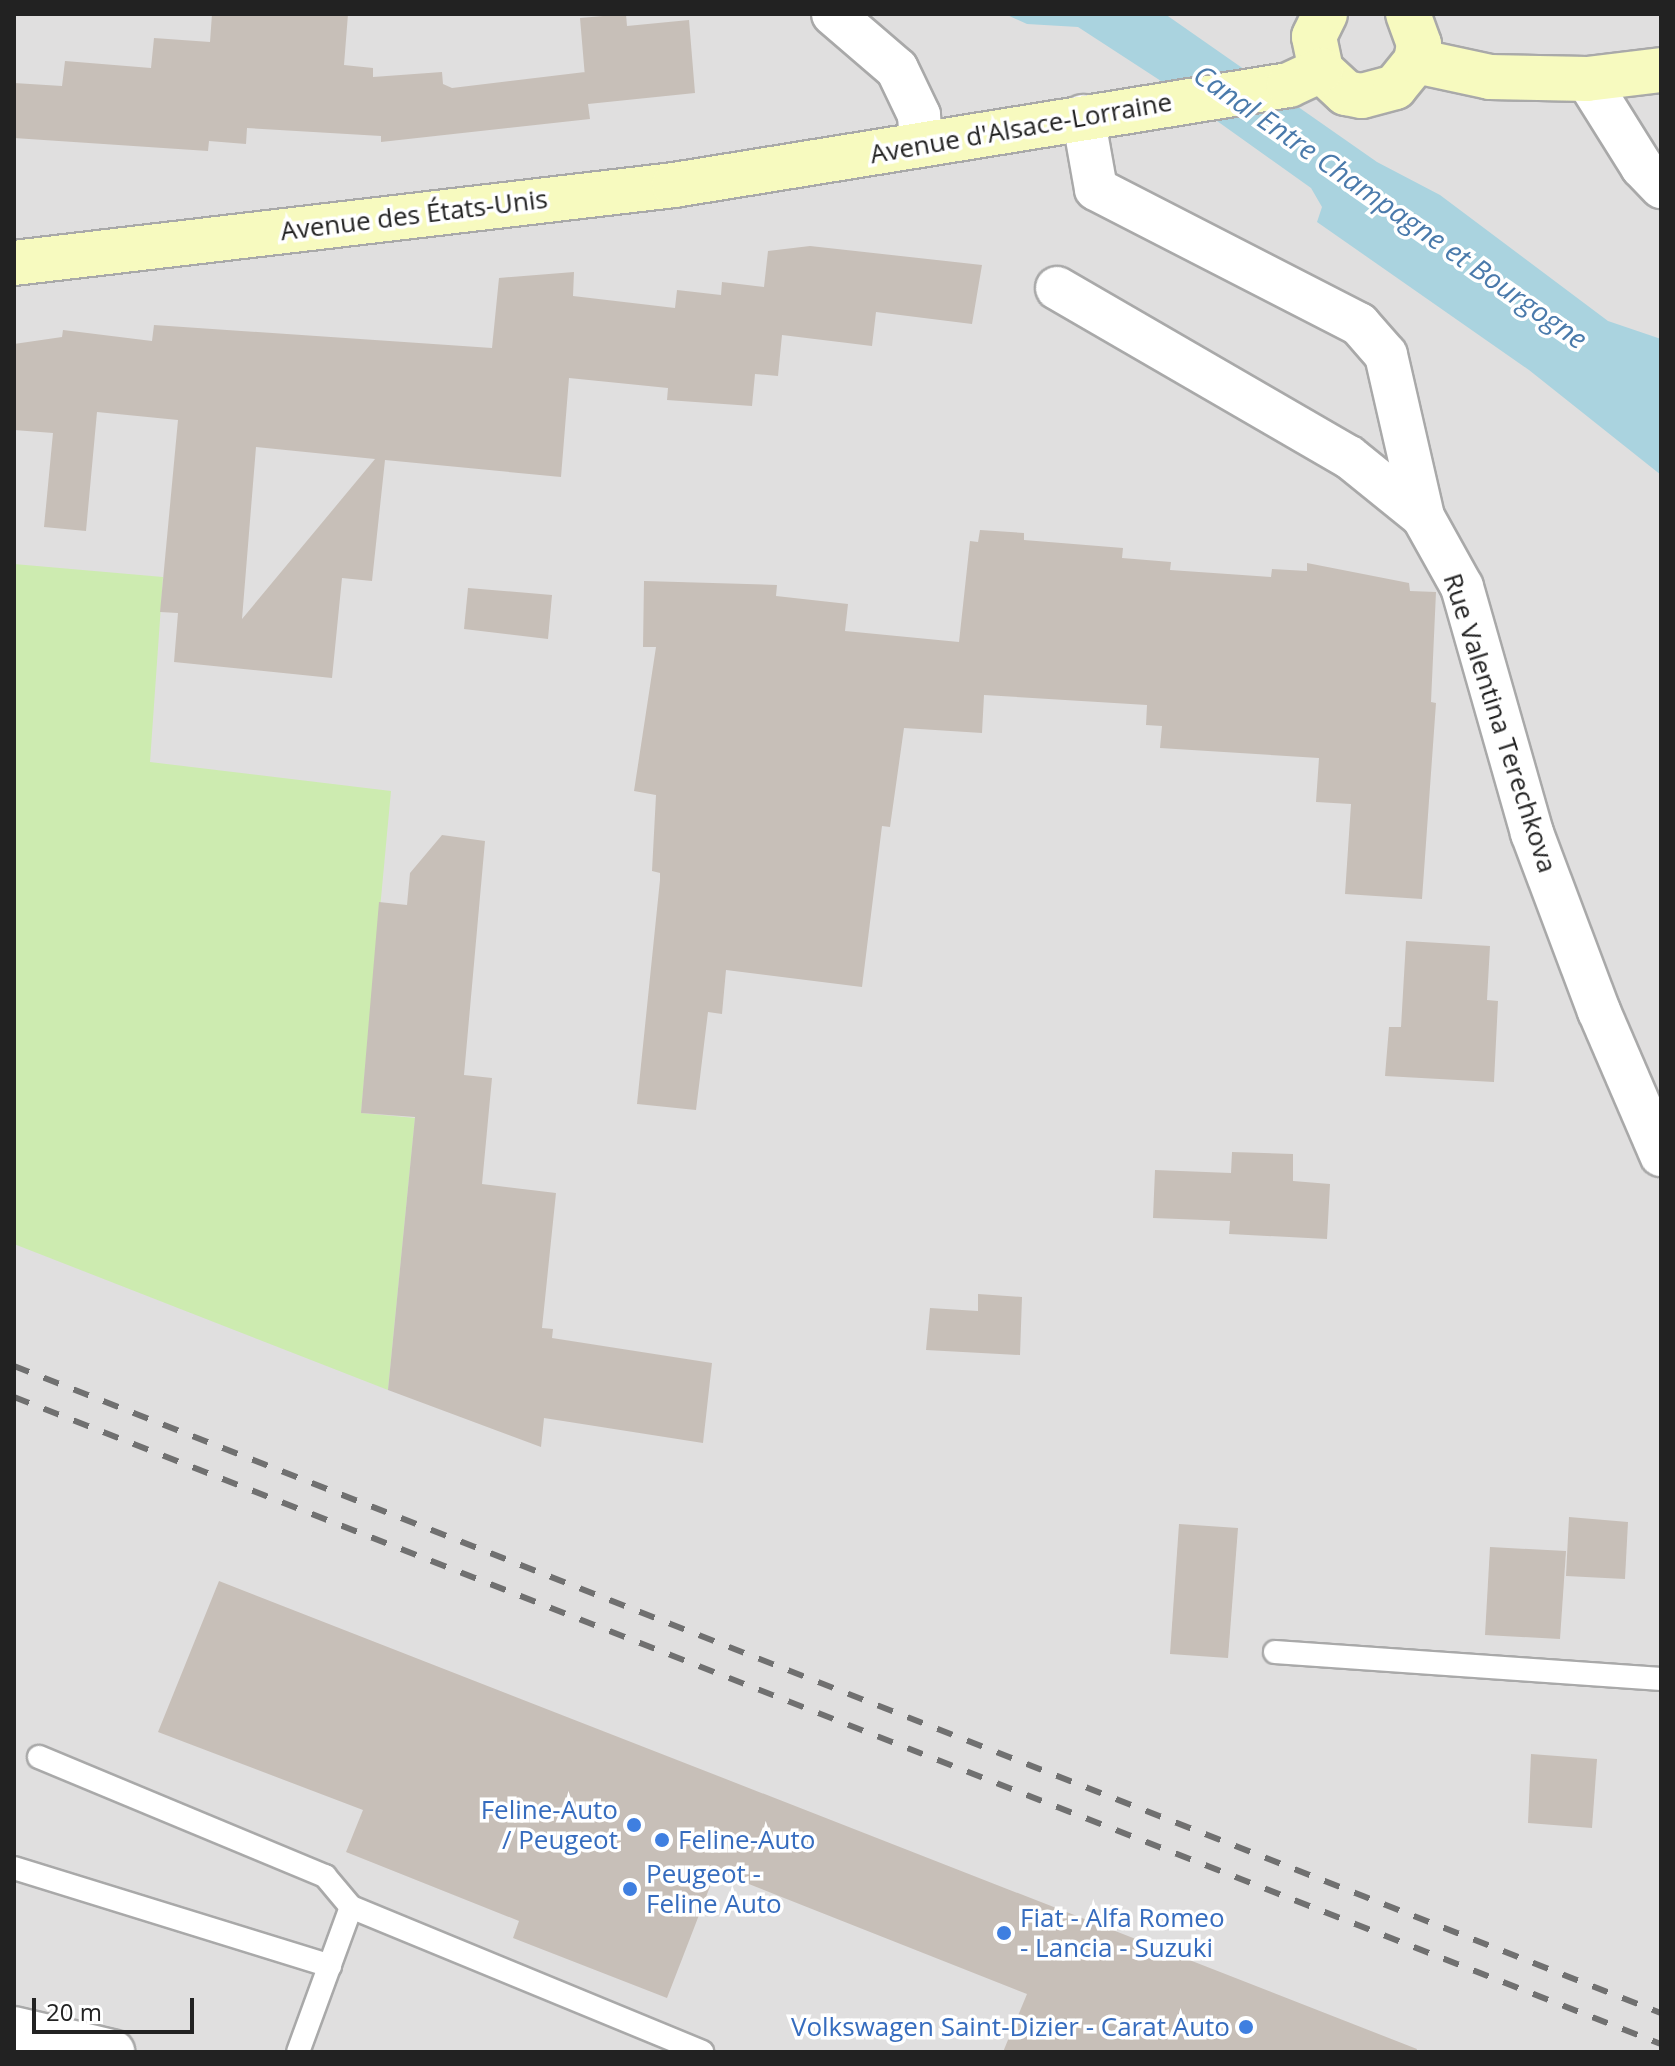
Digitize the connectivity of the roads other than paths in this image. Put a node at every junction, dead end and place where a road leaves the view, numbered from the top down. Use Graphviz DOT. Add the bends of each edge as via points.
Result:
graph roads {
  1 [pos="833,14"];
  2 [pos="1325,14"];
  3 [pos="1408,14"];
  4 [pos="1416,61"];
  5 [pos="1661,70"];
  6 [pos="1305,77"];
  7 [pos="1587,79"];
  8 [pos="1083,116"];
  9 [pos="921,145"];
  10 [pos="814,163"];
  11 [pos="1661,187"];
  12 [pos="14,263"];
  13 [pos="1057,288"];
  14 [pos="1423,517"];
  15 [pos="1661,1155"];
  16 [pos="1275,1652"];
  17 [pos="1661,1679"];
  18 [pos="39,1757"];
  19 [pos="14,1868"];
  20 [pos="351,1907"];
  21 [pos="330,1966"];
  22 [pos="14,2029"];
  23 [pos="112,2052"];
  24 [pos="298,2052"];
  25 [pos="702,2052"];
  1 -- 9 [label="street" via="897,69 919,115"];
  2 -- 6 [label="main road"];
  3 -- 4 [label="main road" via="1419,44"];
  4 -- 6 [label="main road" via="1395,87 1362,96"];
  4 -- 7 [label="main road" via="1490,77"];
  5 -- 7 [label="main road"];
  6 -- 8 [label="main road, Avenue d'Alsace-Lorraine"];
  7 -- 11 [label="street" via="1642,167"];
  8 -- 9 [label="main road, Avenue d'Alsace-Lorraine"];
  8 -- 14 [label="street" via="1096,189 1359,324 1386,355"];
  9 -- 10 [label="main road, Avenue d'Alsace-Lorraine"];
  10 -- 12 [label="main road, Avenue des États-Unis" via="674,185"];
  13 -- 14 [label="street, Rue Valentina Terechkova" via="1349,457"];
  14 -- 15 [label="street, Rue Valentina Terechkova" via="1462,587 1532,833 1599,1011"];
  16 -- 17 [label="lane"];
  18 -- 20 [label="lane" via="325,1876"];
  19 -- 21 [label="lane"];
  20 -- 21 [label="lane"];
  20 -- 25 [label="lane"];
  21 -- 24 [label="lane"];
  22 -- 23 [label="street"];
}
